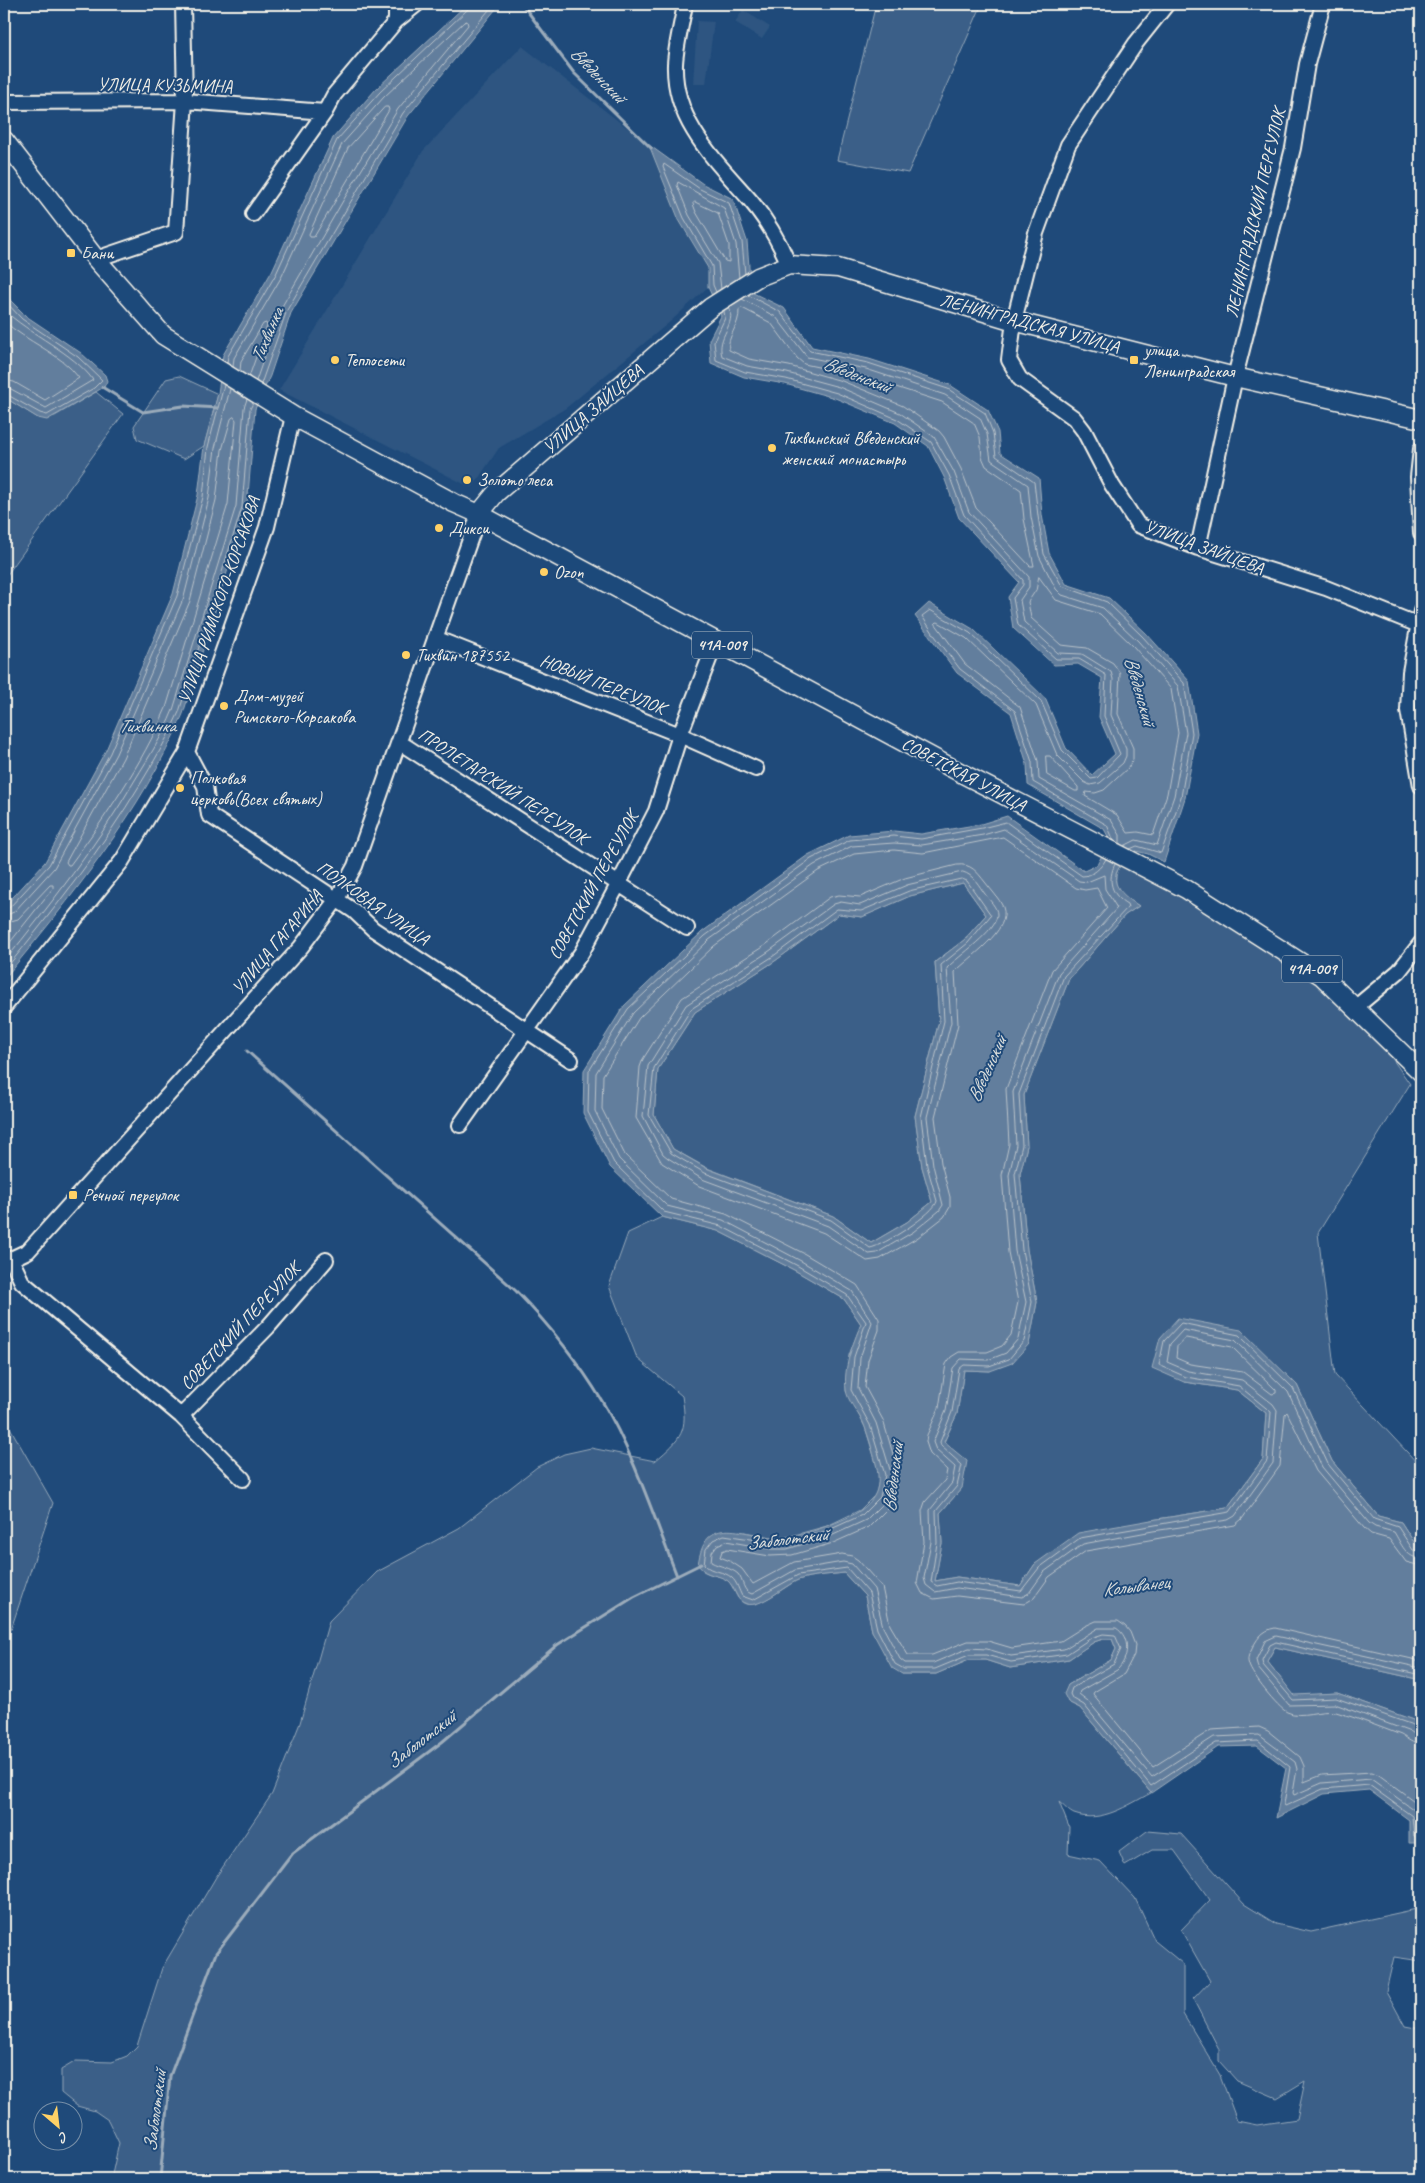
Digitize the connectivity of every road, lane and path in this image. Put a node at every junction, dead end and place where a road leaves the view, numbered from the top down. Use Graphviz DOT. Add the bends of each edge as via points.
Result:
graph roads {
  1 [pos="183,4"];
  2 [pos="396,4"];
  3 [pos="417,4"];
  4 [pos="685,4"];
  5 [pos="1167,4"];
  6 [pos="1323,4"];
  7 [pos="396,21"];
  8 [pos="185,101"];
  9 [pos="4,102"];
  10 [pos="325,112"];
  11 [pos="4,140"];
  12 [pos="252,214"];
  13 [pos="96,259"];
  14 [pos="788,265"];
  15 [pos="758,276"];
  16 [pos="1014,321"];
  17 [pos="1235,377"];
  18 [pos="293,416"];
  19 [pos="1421,419"];
  20 [pos="1421,449"];
  21 [pos="480,514"];
  22 [pos="1421,533"];
  23 [pos="1198,548"];
  24 [pos="1421,611"];
  25 [pos="1420,625"];
  26 [pos="435,638"];
  27 [pos="716,641"];
  28 [pos="680,735"];
  29 [pos="399,742"];
  30 [pos="187,752"];
  31 [pos="756,769"];
  32 [pos="1421,786"];
  33 [pos="619,883"];
  34 [pos="337,900"];
  35 [pos="686,928"];
  36 [pos="1421,943"];
  37 [pos="4,1007"];
  38 [pos="1356,1007"];
  39 [pos="527,1031"];
  40 [pos="571,1060"];
  41 [pos="1421,1072"];
  42 [pos="460,1125"];
  43 [pos="7,1259"];
  44 [pos="326,1260"];
  45 [pos="181,1416"];
  46 [pos="243,1478"];
  1 -- 8 [label="street"];
  2 -- 7 [label="street"];
  3 -- 7 [label="street"];
  4 -- 14 [label="street" via="675,64 684,113 697,139 774,233"];
  5 -- 16 [label="street, УЛИЦА ЗАЙЦЕВА" via="1136,43 1068,144 1036,233"];
  6 -- 17 [label="street, ЛЕНИНГРАДСКИЙ ПЕРЕУЛОК" via="1307,64 1293,148"];
  7 -- 10 [label="street" via="334,95"];
  8 -- 9 [label="street, УЛИЦА КУЗЬМИНА"];
  8 -- 10 [label="street, УЛИЦА КУЗЬМИНА"];
  8 -- 13 [label="street" via="176,232"];
  10 -- 12 [label="street"];
  11 -- 13 [label="main road"];
  13 -- 18 [label="main road, 41А-009" via="163,335"];
  14 -- 15 [label="main road, ЛЕНИНГРАДСКАЯ УЛИЦА"];
  14 -- 16 [label="main road, ЛЕНИНГРАДСКАЯ УЛИЦА" via="838,268"];
  15 -- 21 [label="main road, УЛИЦА ЗАЙЦЕВА" via="711,307 496,493"];
  16 -- 17 [label="main road, ЛЕНИНГРАДСКАЯ УЛИЦА"];
  16 -- 23 [label="street, УЛИЦА ЗАЙЦЕВА" via="1009,360 1020,379 1074,418 1138,526"];
  17 -- 19 [label="main road, ЛЕНИНГРАДСКАЯ УЛИЦА"];
  17 -- 23 [label="street, ЛЕНИНГРАДСКИЙ ПЕРЕУЛОК"];
  18 -- 21 [label="main road, 41А-009"];
  18 -- 30 [label="street, УЛИЦА РИМСКОГО-КОРСАКОВА" via="267,527"];
  20 -- 22 [label="street" via="1418,477"];
  21 -- 26 [label="street, УЛИЦА ГАГАРИНА"];
  21 -- 27 [label="main road, СОВЕТСКАЯ УЛИЦА / 41А-009"];
  23 -- 25 [label="street, УЛИЦА ЗАЙЦЕВА" via="1326,588"];
  24 -- 25 [label="street"];
  25 -- 32 [label="street" via="1410,672 1408,710"];
  26 -- 28 [label="street, НОВЫЙ ПЕРЕУЛОК"];
  26 -- 29 [label="street, УЛИЦА ГАГАРИНА"];
  27 -- 28 [label="street, СОВЕТСКИЙ ПЕРЕУЛОК"];
  27 -- 38 [label="main road, СОВЕТСКАЯ УЛИЦА / 41А-009" via="1186,889 1322,976"];
  28 -- 31 [label="street, НОВЫЙ ПЕРЕУЛОК"];
  28 -- 33 [label="street, СОВЕТСКИЙ ПЕРЕУЛОК" via="656,811"];
  29 -- 33 [label="street, ПРОЛЕТАРСКИЙ ПЕРЕУЛОК"];
  29 -- 34 [label="street, УЛИЦА ГАГАРИНА" via="355,866"];
  30 -- 34 [label="street, ПОЛКОВАЯ УЛИЦА" via="205,786 209,815"];
  30 -- 37 [label="street, УЛИЦА РИМСКОГО-КОРСАКОВА" via="122,861"];
  33 -- 35 [label="street, ПРОЛЕТАРСКИЙ ПЕРЕУЛОК"];
  33 -- 39 [label="street, СОВЕТСКИЙ ПЕРЕУЛОК" via="582,952"];
  34 -- 39 [label="street, ПОЛКОВАЯ УЛИЦА" via="373,928"];
  34 -- 43 [label="street, УЛИЦА ГАГАРИНА" via="301,947 28,1251"];
  36 -- 38 [label="street" via="1399,971"];
  38 -- 41 [label="main road, СОВЕТСКАЯ УЛИЦА / 41А-009"];
  39 -- 40 [label="street, ПОЛКОВАЯ УЛИЦА"];
  39 -- 42 [label="street, СОВЕТСКИЙ ПЕРЕУЛОК"];
  43 -- 45 [label="street" via="22,1282"];
  44 -- 45 [label="street, СОВЕТСКИЙ ПЕРЕУЛОК" via="268,1327"];
  45 -- 46 [label="street"];
}
